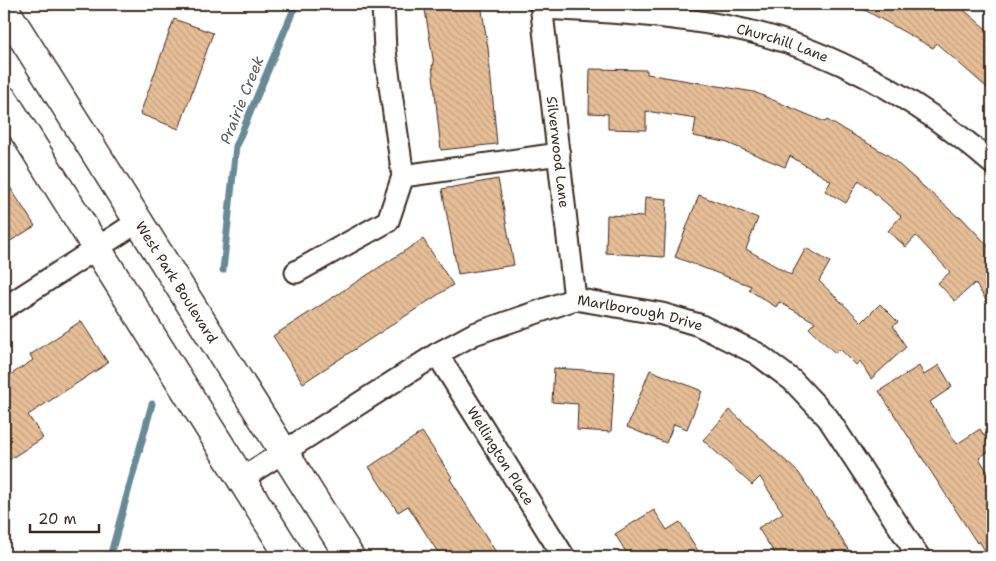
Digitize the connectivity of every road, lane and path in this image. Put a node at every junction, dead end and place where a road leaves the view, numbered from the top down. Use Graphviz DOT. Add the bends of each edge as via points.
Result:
graph roads {
  1 [pos="383,4"];
  2 [pos="542,6"];
  3 [pos="4,8"];
  4 [pos="4,100"];
  5 [pos="559,154"];
  6 [pos="992,163"];
  7 [pos="403,176"];
  8 [pos="139,222"];
  9 [pos="98,248"];
  10 [pos="296,272"];
  11 [pos="575,299"];
  12 [pos="4,308"];
  13 [pos="437,354"];
  14 [pos="283,453"];
  15 [pos="241,479"];
  16 [pos="290,557"];
  17 [pos="350,557"];
  18 [pos="564,557"];
  19 [pos="920,557"];
  1 -- 7 [label="street" via="385,51"];
  2 -- 5 [label="street, Silverwood Lane"];
  2 -- 6 [label="street, Churchill Lane" via="622,11 730,27 767,36 843,65 893,91"];
  3 -- 8 [label="main road, West Park Boulevard"];
  4 -- 9 [label="main road"];
  5 -- 7 [label="street"];
  5 -- 11 [label="street, Silverwood Lane"];
  7 -- 10 [label="street" via="388,221"];
  8 -- 9 [label="street"];
  8 -- 14 [label="main road, West Park Boulevard"];
  9 -- 12 [label="street"];
  9 -- 15 [label="main road"];
  11 -- 13 [label="street, Marlborough Drive" via="474,334"];
  11 -- 19 [label="street, Marlborough Drive" via="662,314 699,325 756,353 792,380 828,418"];
  13 -- 14 [label="street, Marlborough Drive"];
  13 -- 18 [label="street, Wellington Place"];
  14 -- 15 [label="street, Marlborough Drive"];
  14 -- 17 [label="main road, West Park Boulevard"];
  15 -- 16 [label="main road"];
}
